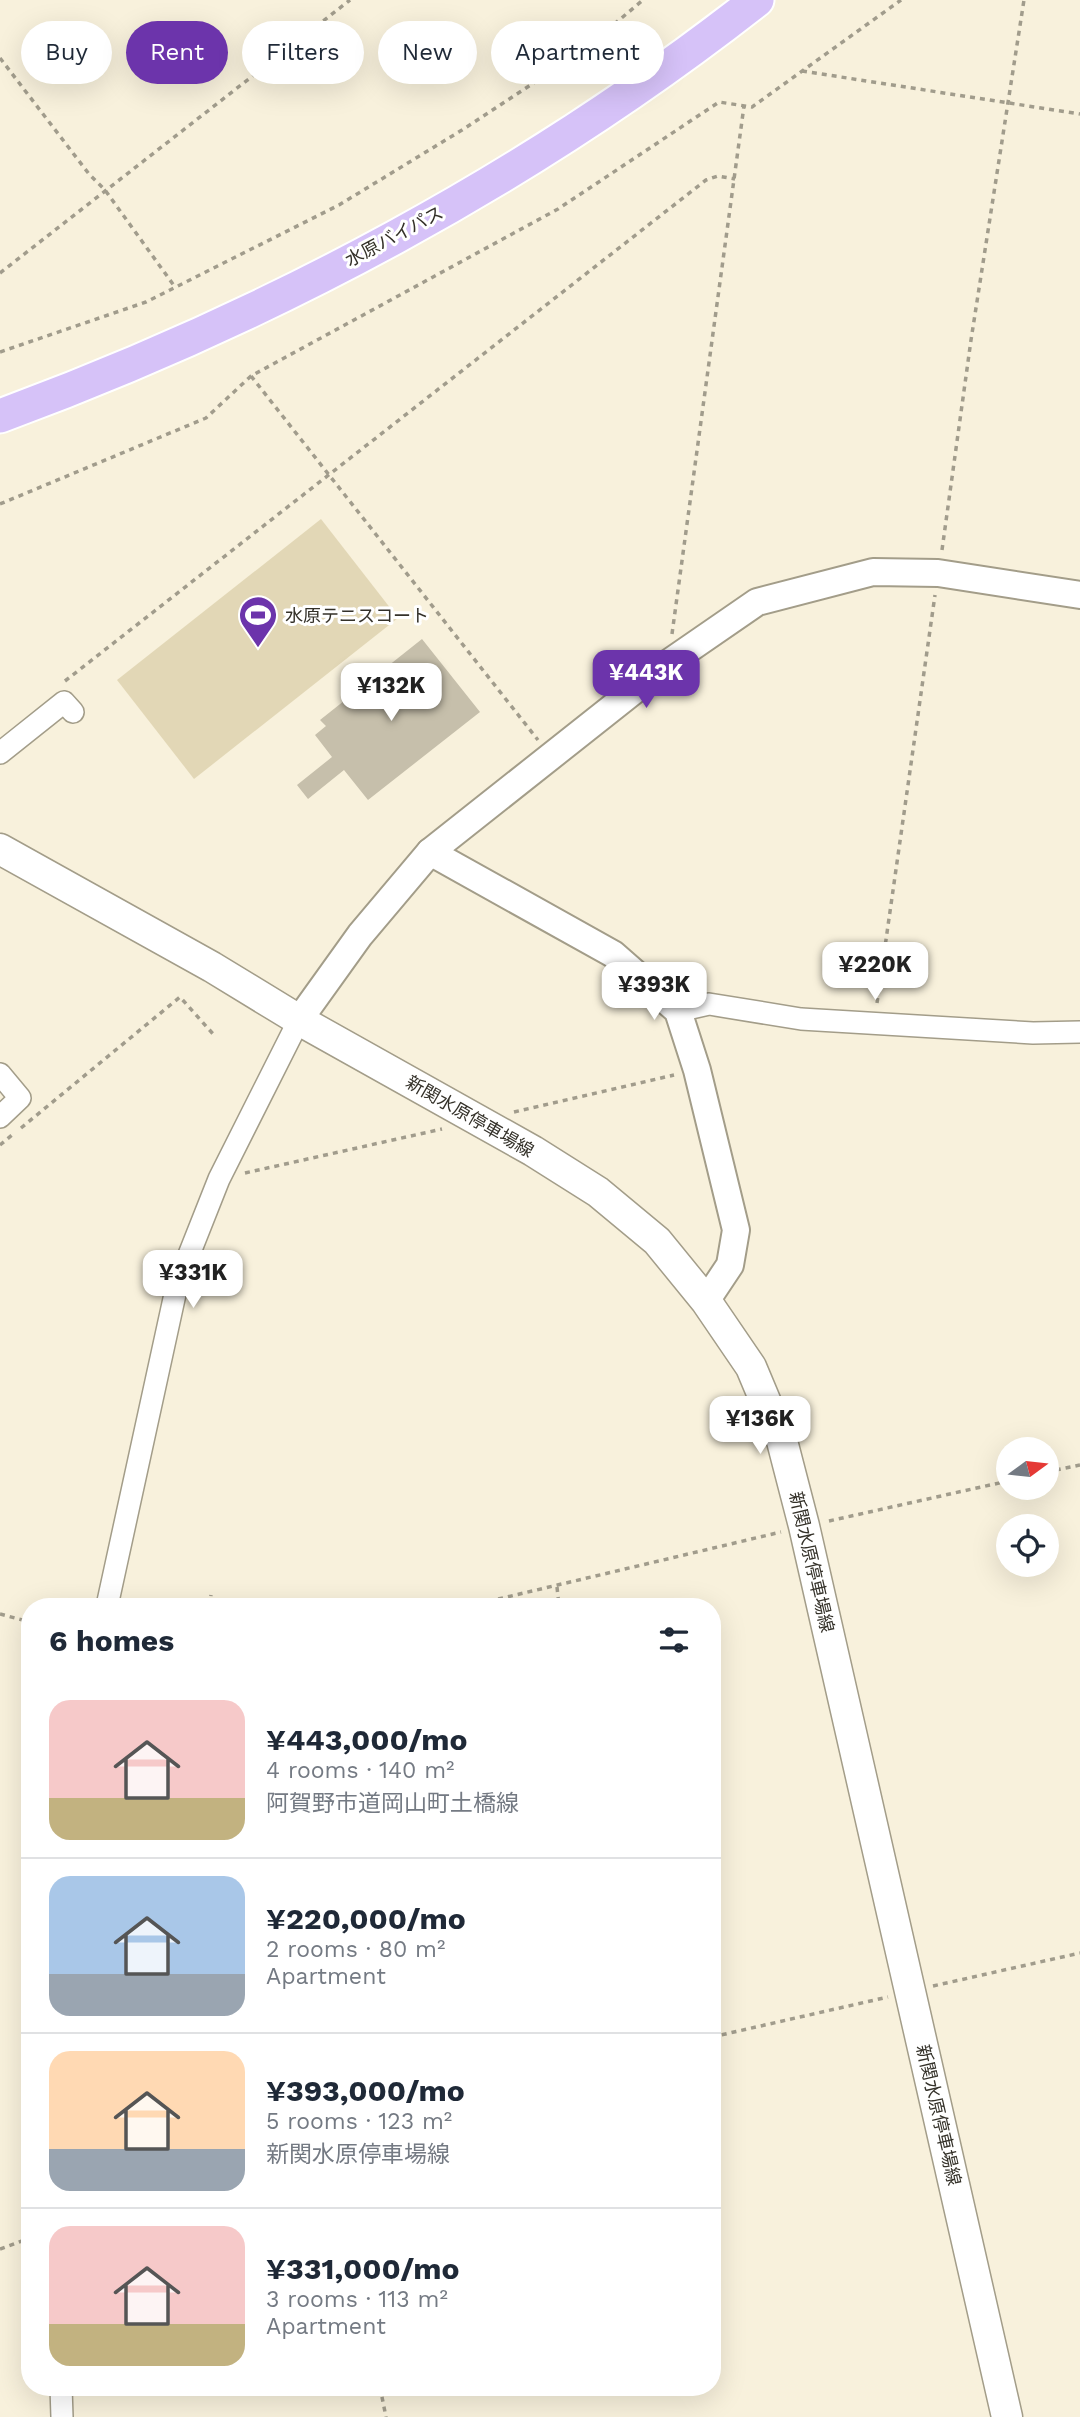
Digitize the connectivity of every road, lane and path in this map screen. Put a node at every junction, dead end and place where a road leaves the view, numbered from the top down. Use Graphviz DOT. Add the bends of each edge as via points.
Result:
graph roads {
  1 [pos="350,0"];
  2 [pos="643,0"];
  3 [pos="757,0"];
  4 [pos="901,0"];
  5 [pos="1024,0"];
  6 [pos="0,58"];
  7 [pos="800,71"];
  8 [pos="1008,105"];
  9 [pos="744,106"];
  10 [pos="1080,114"];
  11 [pos="735,179"];
  12 [pos="105,190"];
  13 [pos="0,273"];
  14 [pos="175,287"];
  15 [pos="0,352"];
  16 [pos="251,376"];
  17 [pos="0,415"];
  18 [pos="328,474"];
  19 [pos="0,504"];
  20 [pos="938,573"];
  21 [pos="1080,595"];
  22 [pos="670,662"];
  23 [pos="65,681"];
  24 [pos="73,712"];
  25 [pos="0,753"];
  26 [pos="550,755"];
  27 [pos="0,849"];
  28 [pos="430,852"];
  29 [pos="678,1011"];
  30 [pos="299,1020"];
  31 [pos="874,1023"];
  32 [pos="1080,1032"];
  33 [pos="214,1035"];
  34 [pos="0,1074"];
  35 [pos="0,1117"];
  36 [pos="0,1145"];
  37 [pos="706,1300"];
  38 [pos="1080,1465"];
  39 [pos="1059,1469"];
  40 [pos="996,1484"];
  41 [pos="804,1527"];
  42 [pos="557,1587"];
  43 [pos="211,1595"];
  44 [pos="109,1598"];
  45 [pos="211,1598"];
  46 [pos="505,1598"];
  47 [pos="558,1598"];
  48 [pos="0,1614"];
  49 [pos="21,1620"];
  50 [pos="1080,1953"];
  51 [pos="911,1992"];
  52 [pos="721,2035"];
  53 [pos="21,2241"];
  54 [pos="0,2249"];
  55 [pos="61,2396"];
  56 [pos="382,2396"];
  57 [pos="62,2417"];
  58 [pos="386,2417"];
  59 [pos="1007,2417"];
  1 -- 12 [label="path"];
  2 -- 14 [label="path" via="581,52 462,130 339,205"];
  3 -- 17 [label="highway, 水原バイパス" via="563,140 427,219 192,337"];
  4 -- 7 [label="path"];
  5 -- 8 [label="path"];
  6 -- 12 [label="path"];
  7 -- 8 [label="path"];
  7 -- 9 [label="path" via="752,107"];
  8 -- 10 [label="path"];
  8 -- 20 [label="path"];
  9 -- 11 [label="path"];
  9 -- 16 [label="path" via="719,102 558,209"];
  11 -- 18 [label="path" via="718,176 706,180"];
  11 -- 22 [label="path"];
  12 -- 13 [label="path"];
  12 -- 14 [label="path"];
  14 -- 15 [label="path" via="146,302"];
  16 -- 18 [label="path"];
  16 -- 19 [label="path" via="206,418"];
  18 -- 23 [label="path"];
  18 -- 26 [label="path"];
  20 -- 21 [label="street"];
  20 -- 22 [label="street" via="873,572 757,603"];
  20 -- 31 [label="path"];
  22 -- 26 [label="street"];
  24 -- 25 [label="street" via="64,702"];
  26 -- 28 [label="street"];
  27 -- 30 [label="main road, 新関水原停車場線"];
  28 -- 29 [label="street" via="613,954"];
  28 -- 30 [label="street" via="360,935"];
  29 -- 31 [label="street" via="709,1004 801,1019"];
  29 -- 37 [label="street" via="736,1230 730,1265"];
  30 -- 37 [label="main road, 新関水原停車場線" via="598,1192 657,1241"];
  30 -- 44 [label="street" via="219,1179 177,1285"];
  31 -- 32 [label="street"];
  33 -- 36 [label="path" via="180,997"];
  34 -- 35 [label="street" via="20,1098"];
  37 -- 41 [label="main road, 新関水原停車場線" via="751,1367 782,1441"];
  38 -- 39 [label="path"];
  40 -- 41 [label="path"];
  41 -- 42 [label="path"];
  41 -- 51 [label="main road, 新関水原停車場線"];
  42 -- 46 [label="path"];
  42 -- 47 [label="path"];
  43 -- 45 [label="path"];
  48 -- 49 [label="path"];
  50 -- 51 [label="path"];
  51 -- 52 [label="path"];
  51 -- 59 [label="main road, 新関水原停車場線"];
  53 -- 54 [label="path"];
  55 -- 57 [label="street"];
  56 -- 58 [label="path"];
}
